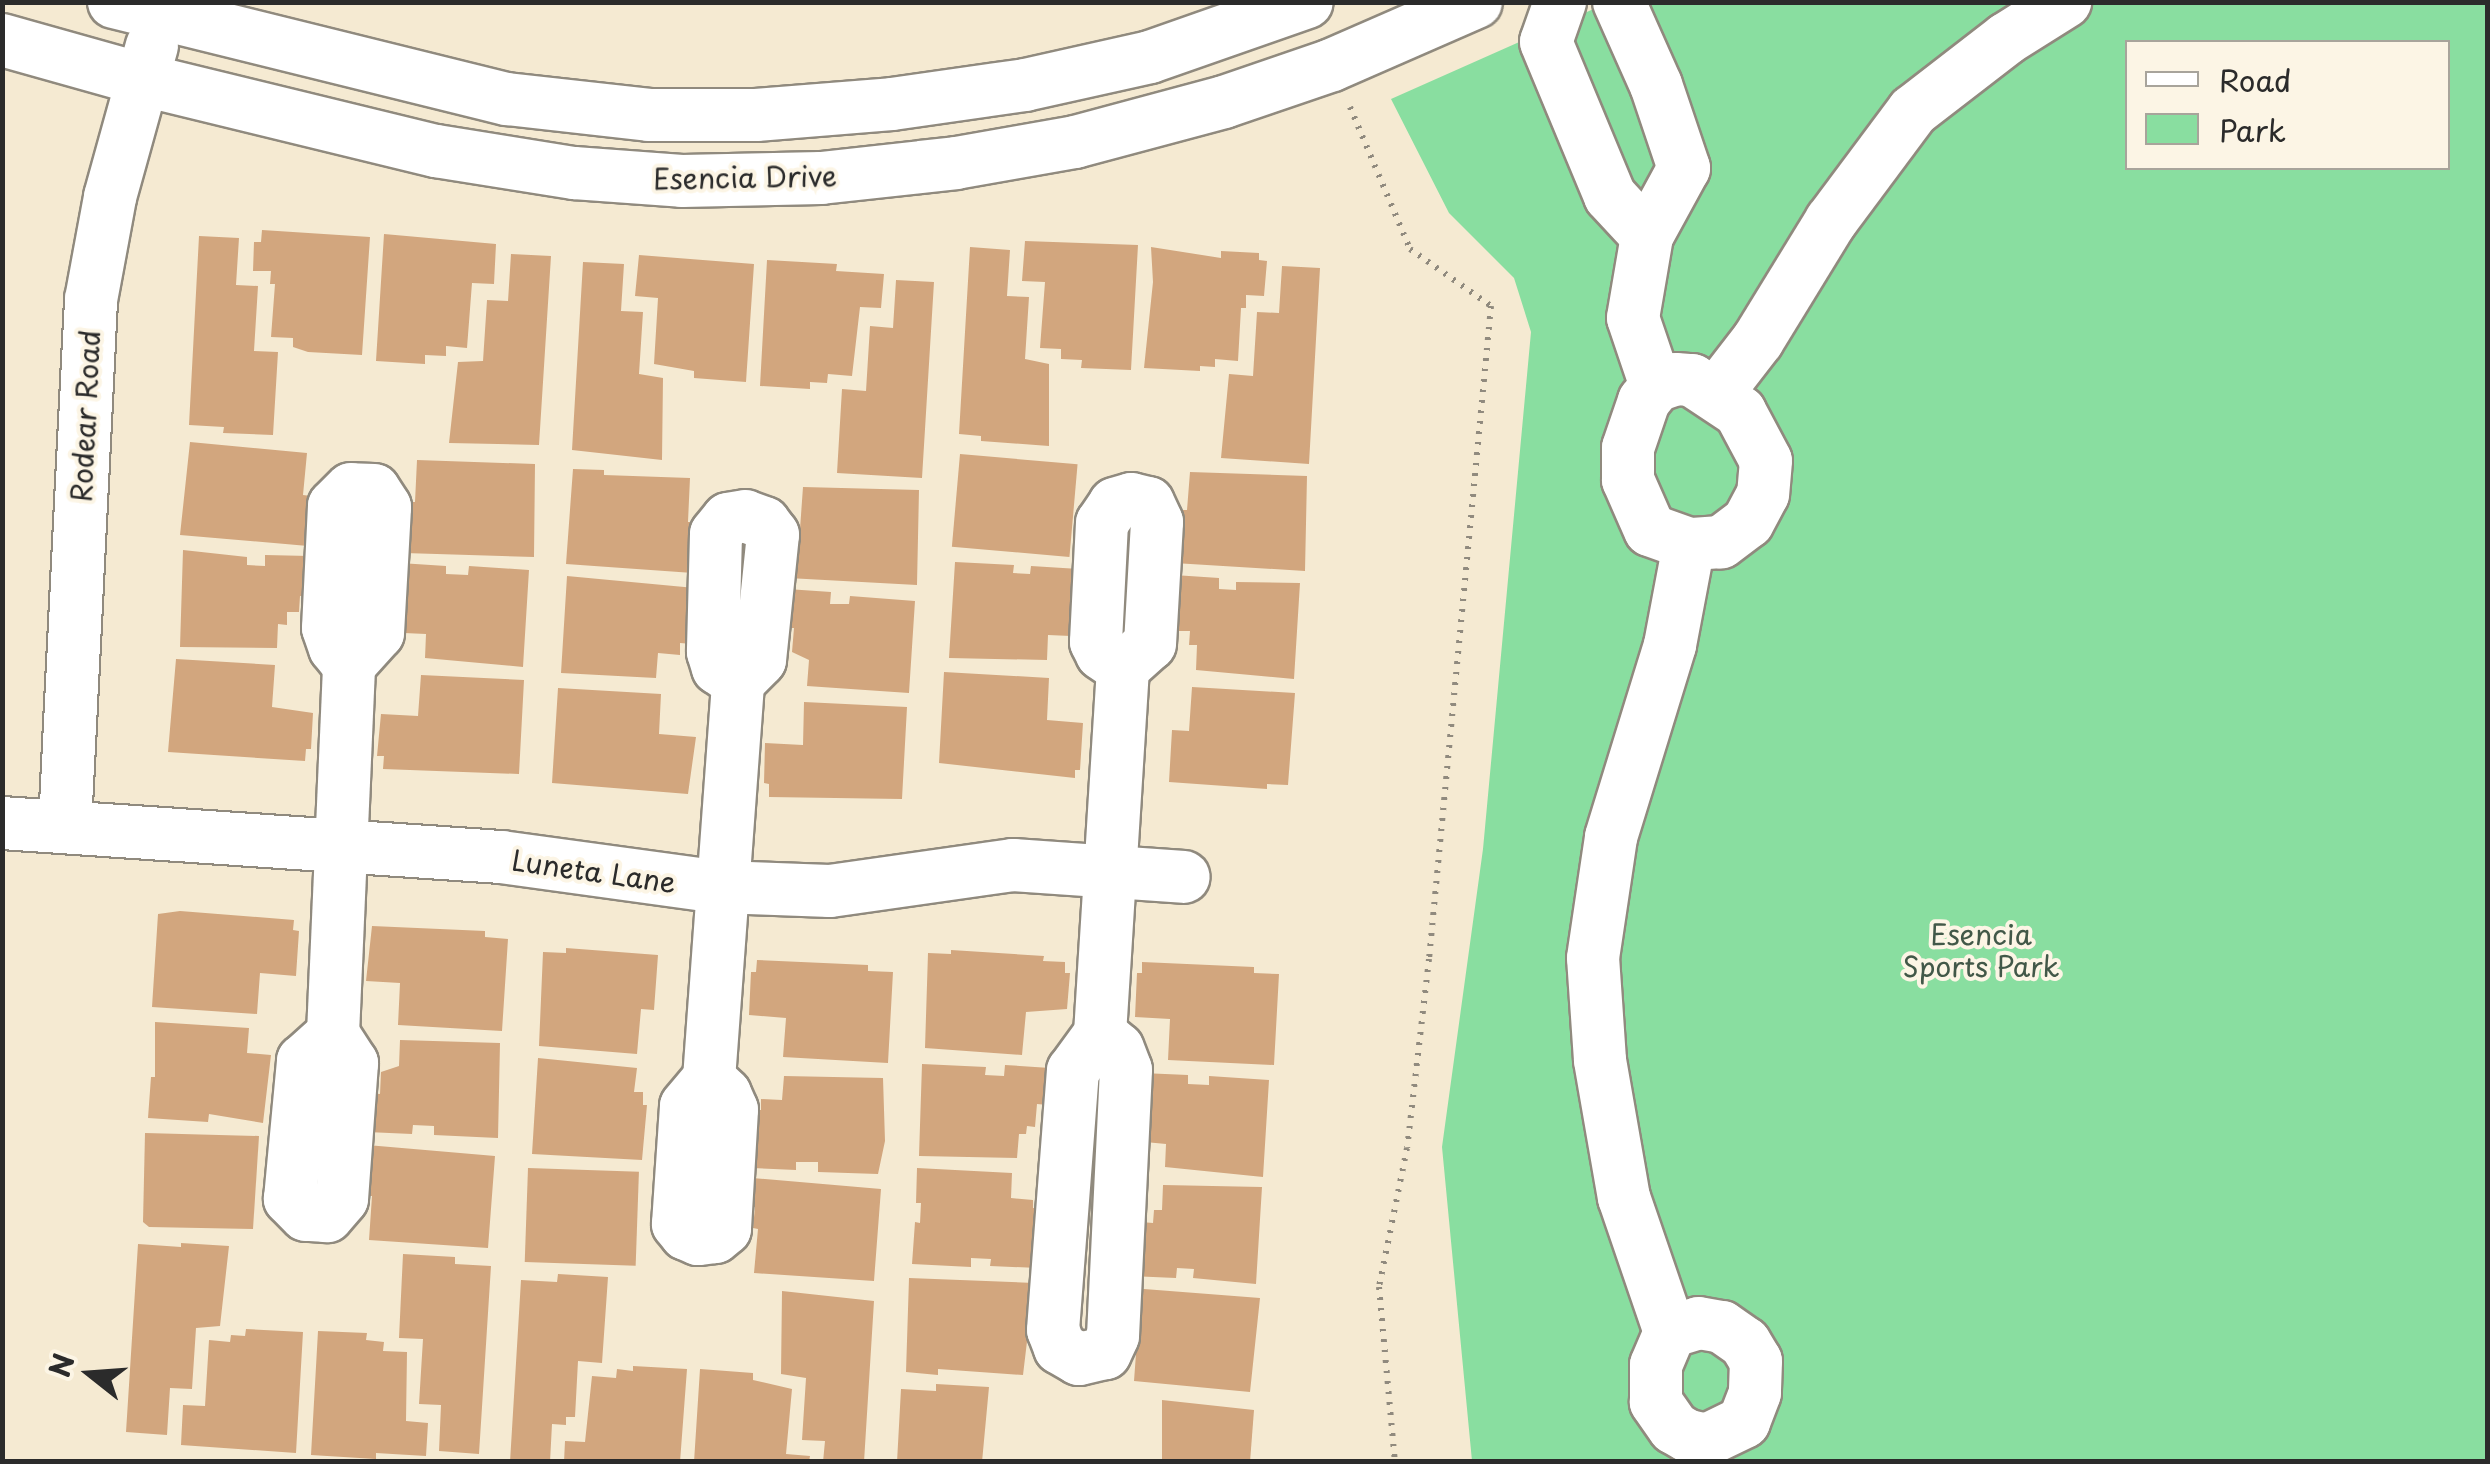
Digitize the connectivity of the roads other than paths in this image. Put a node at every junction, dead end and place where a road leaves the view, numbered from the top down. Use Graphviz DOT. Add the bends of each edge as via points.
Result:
graph roads {
  1 [pos="1307,2"];
  2 [pos="1476,2"];
  3 [pos="1560,2"];
  4 [pos="1619,2"];
  5 [pos="2064,2"];
  6 [pos="137,9"];
  7 [pos="2,40"];
  8 [pos="144,80"];
  9 [pos="1647,236"];
  10 [pos="1656,386"];
  11 [pos="1717,393"];
  12 [pos="1689,544"];
  13 [pos="349,665"];
  14 [pos="1123,668"];
  15 [pos="738,682"];
  16 [pos="2,823"];
  17 [pos="65,825"];
  18 [pos="340,846"];
  19 [pos="1109,873"];
  20 [pos="1184,877"];
  21 [pos="720,888"];
  22 [pos="333,1034"];
  23 [pos="1100,1034"];
  24 [pos="710,1080"];
  25 [pos="1066,1170"];
  26 [pos="1121,1174"];
  27 [pos="1670,1332"];
  1 -- 6 [label="street" via="1150,58 1025,85 892,104 649,116 506,99"];
  2 -- 8 [label="street, Esencia Drive" via="1224,102 1075,142 956,164 821,178 574,174 436,151"];
  3 -- 9 [label="street" via="1546,42 1610,196"];
  4 -- 9 [label="street" via="1684,168"];
  5 -- 11 [label="street" via="1913,111"];
  6 -- 8 [label="street, Rodear Road"];
  7 -- 8 [label="street, Esencia Drive"];
  8 -- 17 [label="street, Rodear Road" via="110,198 91,300"];
  9 -- 10 [label="street" via="1633,318"];
  10 -- 11 [label="street" via="1692,380"];
  10 -- 12 [label="street" via="1636,420 1628,480 1650,530"];
  11 -- 12 [label="street" via="1755,434 1766,461 1763,494 1748,522 1721,542"];
  12 -- 27 [label="street" via="1670,645 1611,838 1593,958 1600,1060 1624,1198"];
  13 -- 18 [label="street"];
  14 -- 19 [label="street"];
  15 -- 21 [label="street"];
  16 -- 17 [label="street, Luneta Lane"];
  17 -- 18 [label="street, Luneta Lane"];
  18 -- 21 [label="street, Luneta Lane" via="540,860"];
  18 -- 22 [label="street"];
  19 -- 20 [label="street, Luneta Lane"];
  19 -- 21 [label="street, Luneta Lane" via="1013,865 830,891"];
  19 -- 23 [label="street"];
  21 -- 24 [label="street"];
  23 -- 25 [label="street" via="1073,1071"];
  23 -- 26 [label="street" via="1118,1050 1126,1070"];
  25 -- 26 [label="street"];
  25 -- 26 [label="street" via="1053,1330 1060,1348 1079,1359 1105,1352 1112,1336"];
}
